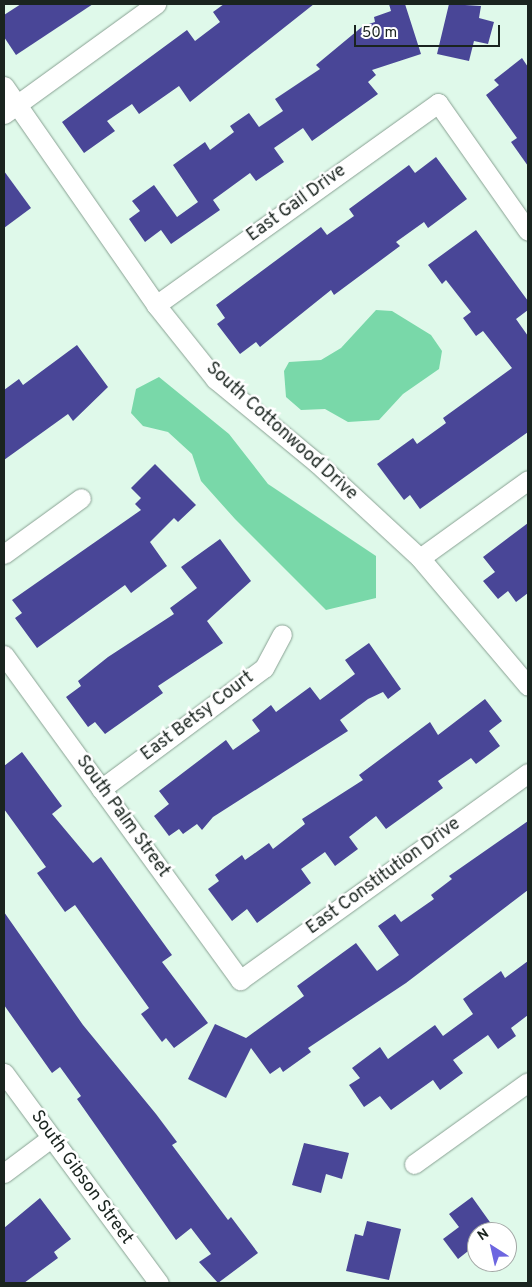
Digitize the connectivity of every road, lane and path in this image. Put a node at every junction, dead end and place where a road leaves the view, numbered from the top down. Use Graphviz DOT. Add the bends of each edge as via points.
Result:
graph roads {
  1 [pos="156,4"];
  2 [pos="4,86"];
  3 [pos="10,109"];
  4 [pos="528,231"];
  5 [pos="156,305"];
  6 [pos="528,480"];
  7 [pos="81,498"];
  8 [pos="4,554"];
  9 [pos="420,558"];
  10 [pos="282,634"];
  11 [pos="4,655"];
  12 [pos="528,686"];
  13 [pos="528,773"];
  14 [pos="102,788"];
  15 [pos="240,980"];
  16 [pos="4,1073"];
  17 [pos="528,1082"];
  18 [pos="51,1138"];
  19 [pos="414,1164"];
  20 [pos="4,1173"];
  21 [pos="159,1283"];
  1 -- 3 [label="street"];
  2 -- 3 [label="street, South Cottonwood Drive"];
  3 -- 5 [label="street, South Cottonwood Drive"];
  4 -- 5 [label="street, East Gail Drive" via="438,102"];
  5 -- 9 [label="street, South Cottonwood Drive" via="215,379 317,463"];
  6 -- 9 [label="street"];
  7 -- 8 [label="street"];
  9 -- 12 [label="street, South Cottonwood Drive"];
  10 -- 14 [label="street, East Betsy Court" via="264,668"];
  11 -- 14 [label="street, South Palm Street"];
  13 -- 15 [label="street, East Constitution Drive"];
  14 -- 15 [label="street, South Palm Street"];
  16 -- 18 [label="street, South Gibson Street"];
  17 -- 19 [label="street"];
  18 -- 20 [label="street"];
  18 -- 21 [label="street, South Gibson Street"];
}
